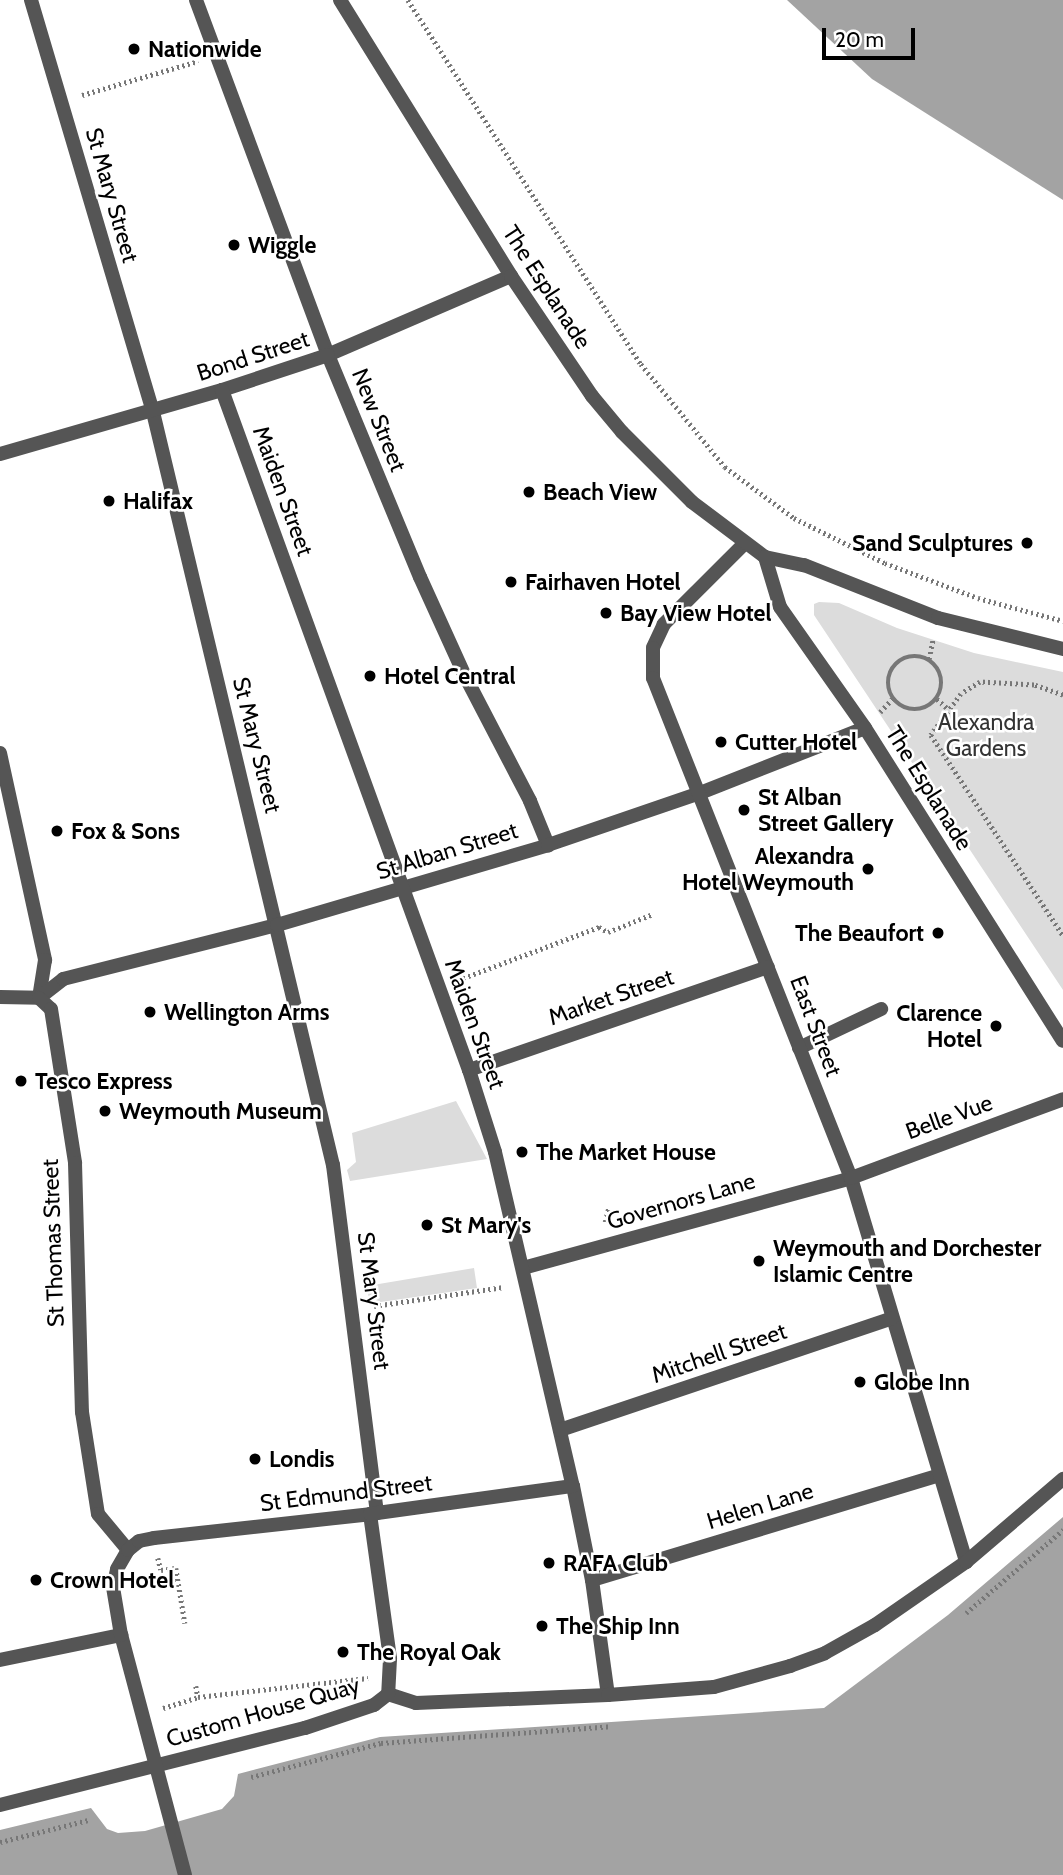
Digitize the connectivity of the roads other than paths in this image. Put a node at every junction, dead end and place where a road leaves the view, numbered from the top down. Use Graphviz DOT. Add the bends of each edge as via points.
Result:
graph roads {
  1 [pos="31,0"];
  2 [pos="196,0"];
  3 [pos="340,0"];
  4 [pos="511,276"];
  5 [pos="328,355"];
  6 [pos="222,390"];
  7 [pos="153,412"];
  8 [pos="0,454"];
  9 [pos="746,543"];
  10 [pos="765,557"];
  11 [pos="1063,649"];
  12 [pos="865,728"];
  13 [pos="0,753"];
  14 [pos="700,793"];
  15 [pos="548,845"];
  16 [pos="401,889"];
  17 [pos="277,925"];
  18 [pos="768,967"];
  19 [pos="0,997"];
  20 [pos="39,998"];
  21 [pos="881,1009"];
  22 [pos="1063,1041"];
  23 [pos="799,1048"];
  24 [pos="469,1070"];
  25 [pos="1063,1099"];
  26 [pos="851,1178"];
  27 [pos="523,1268"];
  28 [pos="892,1318"];
  29 [pos="559,1430"];
  30 [pos="940,1475"];
  31 [pos="1063,1479"];
  32 [pos="573,1486"];
  33 [pos="374,1513"];
  34 [pos="128,1550"];
  35 [pos="966,1562"];
  36 [pos="592,1580"];
  37 [pos="121,1635"];
  38 [pos="0,1660"];
  39 [pos="388,1694"];
  40 [pos="608,1695"];
  41 [pos="0,1805"];
  42 [pos="185,1875"];
  1 -- 7 [label="street, St Mary Street"];
  2 -- 5 [label="street, New Street"];
  3 -- 4 [label="street, The Esplanade"];
  4 -- 5 [label="street, Bond Street"];
  4 -- 9 [label="street, The Esplanade" via="592,396 622,432 692,502"];
  5 -- 6 [label="street, Bond Street"];
  5 -- 15 [label="street, New Street" via="420,577"];
  6 -- 7 [label="street, Bond Street"];
  6 -- 16 [label="street, Maiden Street"];
  7 -- 8 [label="street, Bond Street"];
  7 -- 17 [label="street, St Mary Street"];
  9 -- 10 [label="street, The Esplanade"];
  9 -- 14 [label="street, East Street" via="664,624 653,648 658,696"];
  10 -- 11 [label="street, The Esplanade" via="804,565 938,618"];
  10 -- 12 [label="street, The Esplanade" via="780,607"];
  12 -- 14 [label="street, St Alban Street"];
  12 -- 22 [label="street, The Esplanade"];
  13 -- 20 [label="street" via="45,960"];
  14 -- 15 [label="street, St Alban Street"];
  14 -- 18 [label="street, East Street"];
  15 -- 16 [label="street, St Alban Street"];
  16 -- 17 [label="street, St Alban Street"];
  16 -- 24 [label="street, Maiden Street"];
  17 -- 20 [label="street, St Alban Street" via="63,979"];
  17 -- 33 [label="street, St Mary Street" via="333,1166"];
  18 -- 23 [label="street, East Street"];
  18 -- 24 [label="street, Market Street"];
  19 -- 20 [label="street"];
  20 -- 34 [label="street, St Thomas Street" via="51,1009 75,1163 82,1412 98,1514"];
  21 -- 23 [label="street"];
  23 -- 26 [label="street, East Street"];
  24 -- 27 [label="street, Maiden Street" via="495,1152"];
  25 -- 26 [label="street, Belle Vue"];
  26 -- 27 [label="street, Governors Lane"];
  26 -- 28 [label="street, East Street"];
  27 -- 29 [label="street, Maiden Street"];
  28 -- 29 [label="street, Mitchell Street"];
  28 -- 30 [label="street, East Street"];
  29 -- 32 [label="street, Maiden Street"];
  30 -- 35 [label="street, East Street"];
  30 -- 36 [label="street, Helen Lane"];
  31 -- 35 [label="street, Custom House Quay"];
  32 -- 33 [label="street, St Edmund Street"];
  32 -- 36 [label="street, Maiden Street"];
  33 -- 34 [label="street, St Edmund Street" via="154,1538 139,1541"];
  33 -- 39 [label="street, St Mary Street" via="390,1659"];
  34 -- 37 [label="street" via="113,1587"];
  35 -- 40 [label="street, Custom House Quay" via="875,1625 825,1653 713,1686"];
  36 -- 40 [label="street, Maiden Street"];
  37 -- 38 [label="street"];
  37 -- 42 [label="street"];
  39 -- 40 [label="street, Custom House Quay" via="416,1703"];
  39 -- 41 [label="street, Custom House Quay" via="374,1705 305,1728"];
}
